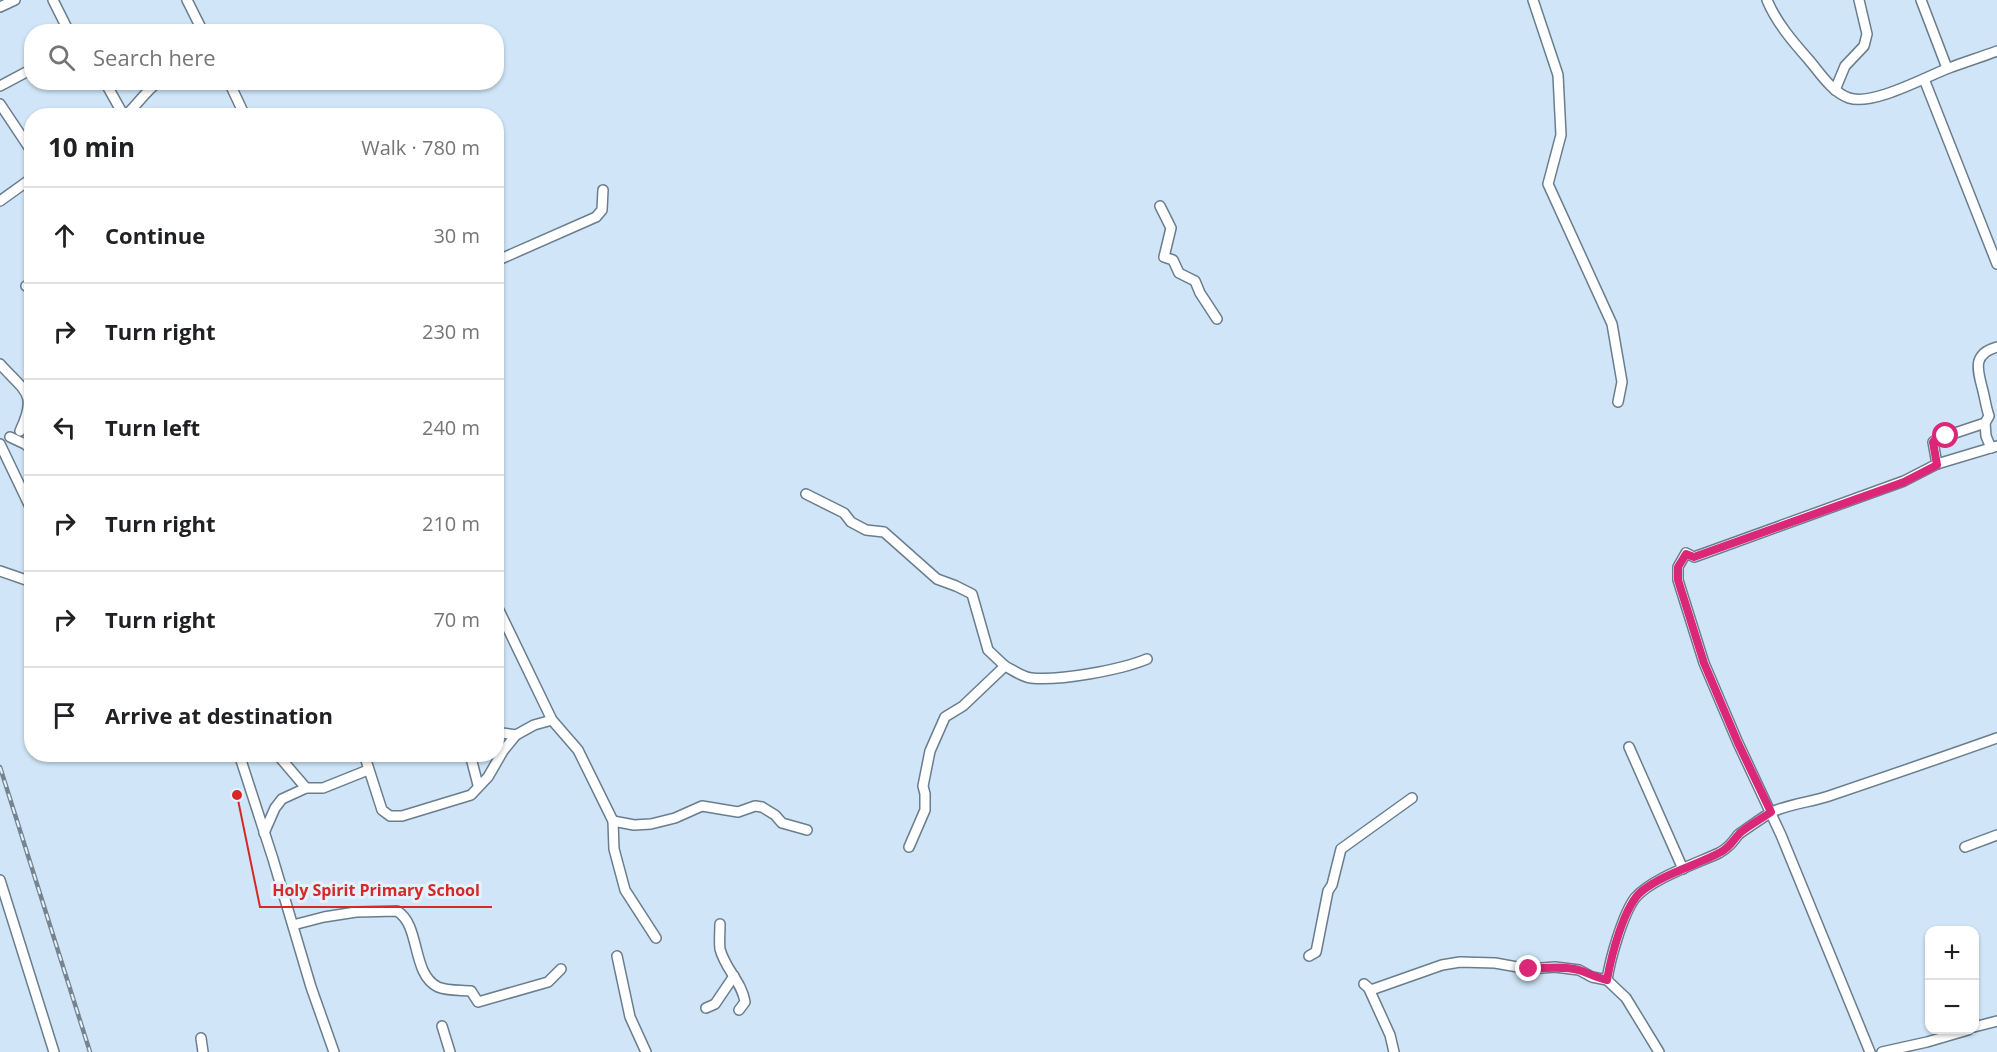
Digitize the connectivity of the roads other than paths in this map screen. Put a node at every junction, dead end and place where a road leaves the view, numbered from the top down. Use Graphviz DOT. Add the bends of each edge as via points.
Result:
graph roads {
  1 [pos="15,0"];
  2 [pos="53,0"];
  3 [pos="187,0"];
  4 [pos="1533,0"];
  5 [pos="1767,0"];
  6 [pos="1859,0"];
  7 [pos="1921,0"];
  8 [pos="0,6"];
  9 [pos="62,24"];
  10 [pos="199,24"];
  11 [pos="1997,51"];
  12 [pos="1947,68"];
  13 [pos="24,73"];
  14 [pos="1924,79"];
  15 [pos="0,86"];
  16 [pos="110,90"];
  17 [pos="148,90"];
  18 [pos="233,90"];
  19 [pos="1835,90"];
  20 [pos="0,104"];
  21 [pos="120,108"];
  22 [pos="134,108"];
  23 [pos="241,108"];
  24 [pos="24,140"];
  25 [pos="24,184"];
  26 [pos="603,190"];
  27 [pos="0,201"];
  28 [pos="1160,206"];
  29 [pos="504,257"];
  30 [pos="1997,264"];
  31 [pos="1217,319"];
  32 [pos="1997,347"];
  33 [pos="0,364"];
  34 [pos="24,392"];
  35 [pos="1618,402"];
  36 [pos="24,422"];
  37 [pos="1985,423"];
  38 [pos="20,431"];
  39 [pos="10,437"];
  40 [pos="0,444"];
  41 [pos="24,444"];
  42 [pos="1994,447"];
  43 [pos="1937,465"];
  44 [pos="24,494"];
  45 [pos="806,494"];
  46 [pos="0,571"];
  47 [pos="24,579"];
  48 [pos="504,621"];
  49 [pos="1147,659"];
  50 [pos="1005,666"];
  51 [pos="552,720"];
  52 [pos="504,733"];
  53 [pos="516,735"];
  54 [pos="1997,738"];
  55 [pos="1629,747"];
  56 [pos="504,750"];
  57 [pos="242,762"];
  58 [pos="284,762"];
  59 [pos="366,762"];
  60 [pos="472,762"];
  61 [pos="497,762"];
  62 [pos="368,770"];
  63 [pos="478,786"];
  64 [pos="306,788"];
  65 [pos="1412,798"];
  66 [pos="1771,812"];
  67 [pos="613,821"];
  68 [pos="807,830"];
  69 [pos="264,833"];
  70 [pos="1997,835"];
  71 [pos="909,847"];
  72 [pos="1965,847"];
  73 [pos="1683,869"];
  74 [pos="0,880"];
  75 [pos="720,924"];
  76 [pos="293,925"];
  77 [pos="656,938"];
  78 [pos="617,956"];
  79 [pos="1309,956"];
  80 [pos="561,969"];
  81 [pos="734,976"];
  82 [pos="1607,980"];
  83 [pos="706,1008"];
  84 [pos="739,1010"];
  85 [pos="1997,1021"];
  86 [pos="442,1026"];
  87 [pos="1979,1026"];
  88 [pos="1952,1034"];
  89 [pos="201,1038"];
  90 [pos="54,1052"];
  91 [pos="203,1052"];
  92 [pos="334,1052"];
  93 [pos="450,1052"];
  94 [pos="646,1052"];
  95 [pos="1394,1052"];
  96 [pos="1659,1052"];
  97 [pos="1870,1052"];
  98 [pos="1882,1052"];
  1 -- 8 [label="street"];
  2 -- 9 [label="street"];
  3 -- 10 [label="street"];
  4 -- 35 [label="street" via="1558,75 1561,135 1548,184 1612,324 1622,382"];
  5 -- 19 [label="street" via="1773,15"];
  6 -- 19 [label="street" via="1867,34 1864,46 1845,66"];
  7 -- 12 [label="street"];
  11 -- 12 [label="street"];
  12 -- 14 [label="street"];
  13 -- 15 [label="street"];
  14 -- 19 [label="street" via="1864,99 1847,98"];
  14 -- 30 [label="street"];
  16 -- 21 [label="street"];
  17 -- 22 [label="street"];
  18 -- 23 [label="street"];
  20 -- 24 [label="street"];
  25 -- 27 [label="street"];
  26 -- 29 [label="street" via="603,210 596,217"];
  28 -- 31 [label="street" via="1171,228 1164,256 1173,260 1179,273 1195,281"];
  32 -- 37 [label="street" via="1988,349 1978,362 1989,416"];
  33 -- 34 [label="street"];
  36 -- 38 [label="street"];
  37 -- 42 [label="street" via="1986,436"];
  37 -- 43 [label="street" via="1936,439 1933,442"];
  39 -- 41 [label="street"];
  40 -- 44 [label="street"];
  42 -- 43 [label="street"];
  43 -- 66 [label="street" via="1904,482 1761,534 1694,557 1686,554 1678,567 1678,580 1704,663"];
  45 -- 50 [label="street" via="844,513 866,530 884,532 937,579 972,594 988,650"];
  46 -- 47 [label="street"];
  48 -- 51 [label="street"];
  49 -- 50 [label="street" via="1130,666 1060,678 1029,678"];
  50 -- 71 [label="street" via="963,706 945,717 930,751 923,786 925,810"];
  51 -- 53 [label="street"];
  51 -- 67 [label="street" via="578,750"];
  52 -- 53 [label="street"];
  53 -- 56 [label="street"];
  54 -- 66 [label="street"];
  55 -- 73 [label="street"];
  57 -- 69 [label="street"];
  58 -- 64 [label="street"];
  59 -- 62 [label="street"];
  60 -- 63 [label="street"];
  61 -- 63 [label="street"];
  62 -- 63 [label="street" via="382,810 390,816 402,816 471,795"];
  62 -- 64 [label="street" via="323,788"];
  64 -- 69 [label="street" via="282,799"];
  65 -- 79 [label="street" via="1341,849 1316,952"];
  66 -- 73 [label="street" via="1740,833 1732,845"];
  66 -- 97 [label="street"];
  67 -- 68 [label="street" via="651,824 702,806 738,812 755,806 775,815 782,823"];
  67 -- 77 [label="street" via="614,849 625,890"];
  69 -- 76 [label="street"];
  70 -- 72 [label="street"];
  73 -- 82 [label="street" via="1633,900 1610,961"];
  74 -- 90 [label="street"];
  75 -- 81 [label="street" via="720,948"];
  76 -- 80 [label="street" via="356,912 397,911 406,919 429,980 436,986 471,992 478,1002 548,982"];
  76 -- 92 [label="street"];
  78 -- 94 [label="street" via="630,1017"];
  81 -- 83 [label="street" via="715,1004"];
  81 -- 84 [label="street" via="745,1002"];
  82 -- 95 [label="street" via="1555,967 1529,969 1460,962 1371,990 1366,987 1390,1035"];
  82 -- 96 [label="street" via="1626,998"];
  85 -- 87 [label="street"];
  86 -- 93 [label="street"];
  88 -- 98 [label="street"];
  89 -- 91 [label="street"];
}
